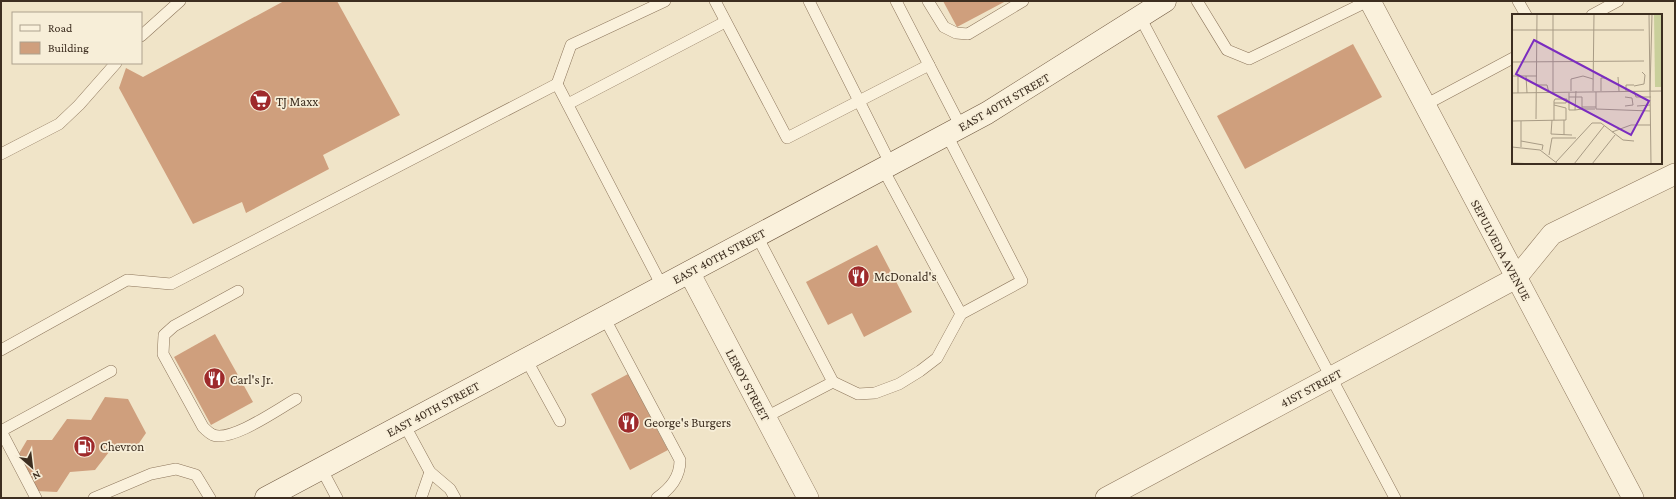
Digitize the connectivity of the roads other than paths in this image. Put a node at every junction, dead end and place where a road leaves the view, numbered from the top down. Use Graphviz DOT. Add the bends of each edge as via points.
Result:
graph roads {
  1 [pos="180,1"];
  2 [pos="665,1"];
  3 [pos="715,1"];
  4 [pos="809,1"];
  5 [pos="896,1"];
  6 [pos="928,1"];
  7 [pos="1023,1"];
  8 [pos="1165,1"];
  9 [pos="1197,1"];
  10 [pos="1369,1"];
  11 [pos="1518,1"];
  12 [pos="1618,1"];
  13 [pos="1525,14"];
  14 [pos="1594,14"];
  15 [pos="1140,17"];
  16 [pos="725,22"];
  17 [pos="142,35"];
  18 [pos="1512,59"];
  19 [pos="115,64"];
  20 [pos="929,65"];
  21 [pos="557,84"];
  22 [pos="859,101"];
  23 [pos="568,104"];
  24 [pos="1425,105"];
  25 [pos="954,131"];
  26 [pos="1,154"];
  27 [pos="887,167"];
  28 [pos="1675,174"];
  29 [pos="756,236"];
  30 [pos="689,272"];
  31 [pos="1516,278"];
  32 [pos="662,286"];
  33 [pos="238,291"];
  34 [pos="961,314"];
  35 [pos="604,317"];
  36 [pos="1,350"];
  37 [pos="526,359"];
  38 [pos="111,371"];
  39 [pos="1331,377"];
  40 [pos="833,382"];
  41 [pos="296,399"];
  42 [pos="766,417"];
  43 [pos="560,421"];
  44 [pos="404,424"];
  45 [pos="1,431"];
  46 [pos="321,468"];
  47 [pos="430,472"];
  48 [pos="36,498"];
  49 [pos="94,498"];
  50 [pos="210,498"];
  51 [pos="266,498"];
  52 [pos="337,498"];
  53 [pos="421,498"];
  54 [pos="455,498"];
  55 [pos="657,498"];
  56 [pos="808,498"];
  57 [pos="1106,498"];
  58 [pos="1395,498"];
  59 [pos="1633,498"];
  1 -- 17 [label="lane"];
  2 -- 21 [label="lane" via="571,45"];
  3 -- 16 [label="lane"];
  4 -- 22 [label="lane"];
  5 -- 20 [label="lane"];
  6 -- 7 [label="lane" via="944,28 968,34"];
  8 -- 15 [label="main road, EAST 40TH STREET"];
  9 -- 10 [label="lane" via="1227,50 1249,59"];
  10 -- 24 [label="street, SEPULVEDA AVENUE"];
  11 -- 13 [label="lane"];
  12 -- 14 [label="lane"];
  15 -- 25 [label="main road, EAST 40TH STREET" via="1052,74"];
  15 -- 39 [label="lane"];
  16 -- 22 [label="lane" via="787,138"];
  16 -- 23 [label="lane"];
  18 -- 24 [label="lane"];
  19 -- 26 [label="lane" via="59,124"];
  20 -- 22 [label="lane"];
  20 -- 25 [label="lane"];
  21 -- 23 [label="lane"];
  21 -- 36 [label="lane" via="171,284 127,280"];
  22 -- 27 [label="lane"];
  23 -- 32 [label="lane"];
  24 -- 31 [label="street, SEPULVEDA AVENUE"];
  25 -- 27 [label="main road, EAST 40TH STREET"];
  25 -- 34 [label="lane" via="1022,282"];
  27 -- 29 [label="main road, EAST 40TH STREET"];
  27 -- 34 [label="lane"];
  28 -- 31 [label="street" via="1552,234"];
  29 -- 30 [label="main road, EAST 40TH STREET"];
  29 -- 40 [label="lane"];
  30 -- 32 [label="main road, EAST 40TH STREET"];
  30 -- 42 [label="street, LEROY STREET"];
  31 -- 39 [label="street, 41ST STREET"];
  31 -- 59 [label="street, SEPULVEDA AVENUE"];
  32 -- 35 [label="main road, EAST 40TH STREET"];
  33 -- 41 [label="lane" via="174,326 164,335 163,354 203,427 212,435 233,433"];
  34 -- 40 [label="lane" via="937,358 899,384 875,393 858,394"];
  35 -- 37 [label="main road, EAST 40TH STREET"];
  35 -- 55 [label="lane" via="680,460 680,470 675,480 668,490"];
  37 -- 43 [label="lane"];
  37 -- 44 [label="main road, EAST 40TH STREET"];
  38 -- 45 [label="lane"];
  39 -- 57 [label="street, 41ST STREET"];
  39 -- 58 [label="lane"];
  40 -- 42 [label="lane"];
  42 -- 56 [label="street, LEROY STREET"];
  44 -- 46 [label="main road, EAST 40TH STREET"];
  44 -- 47 [label="lane"];
  45 -- 48 [label="lane"];
  46 -- 51 [label="main road, EAST 40TH STREET"];
  46 -- 52 [label="lane"];
  47 -- 53 [label="lane"];
  47 -- 54 [label="lane" via="450,489"];
  49 -- 50 [label="lane" via="151,474 176,468 196,475"];
}
